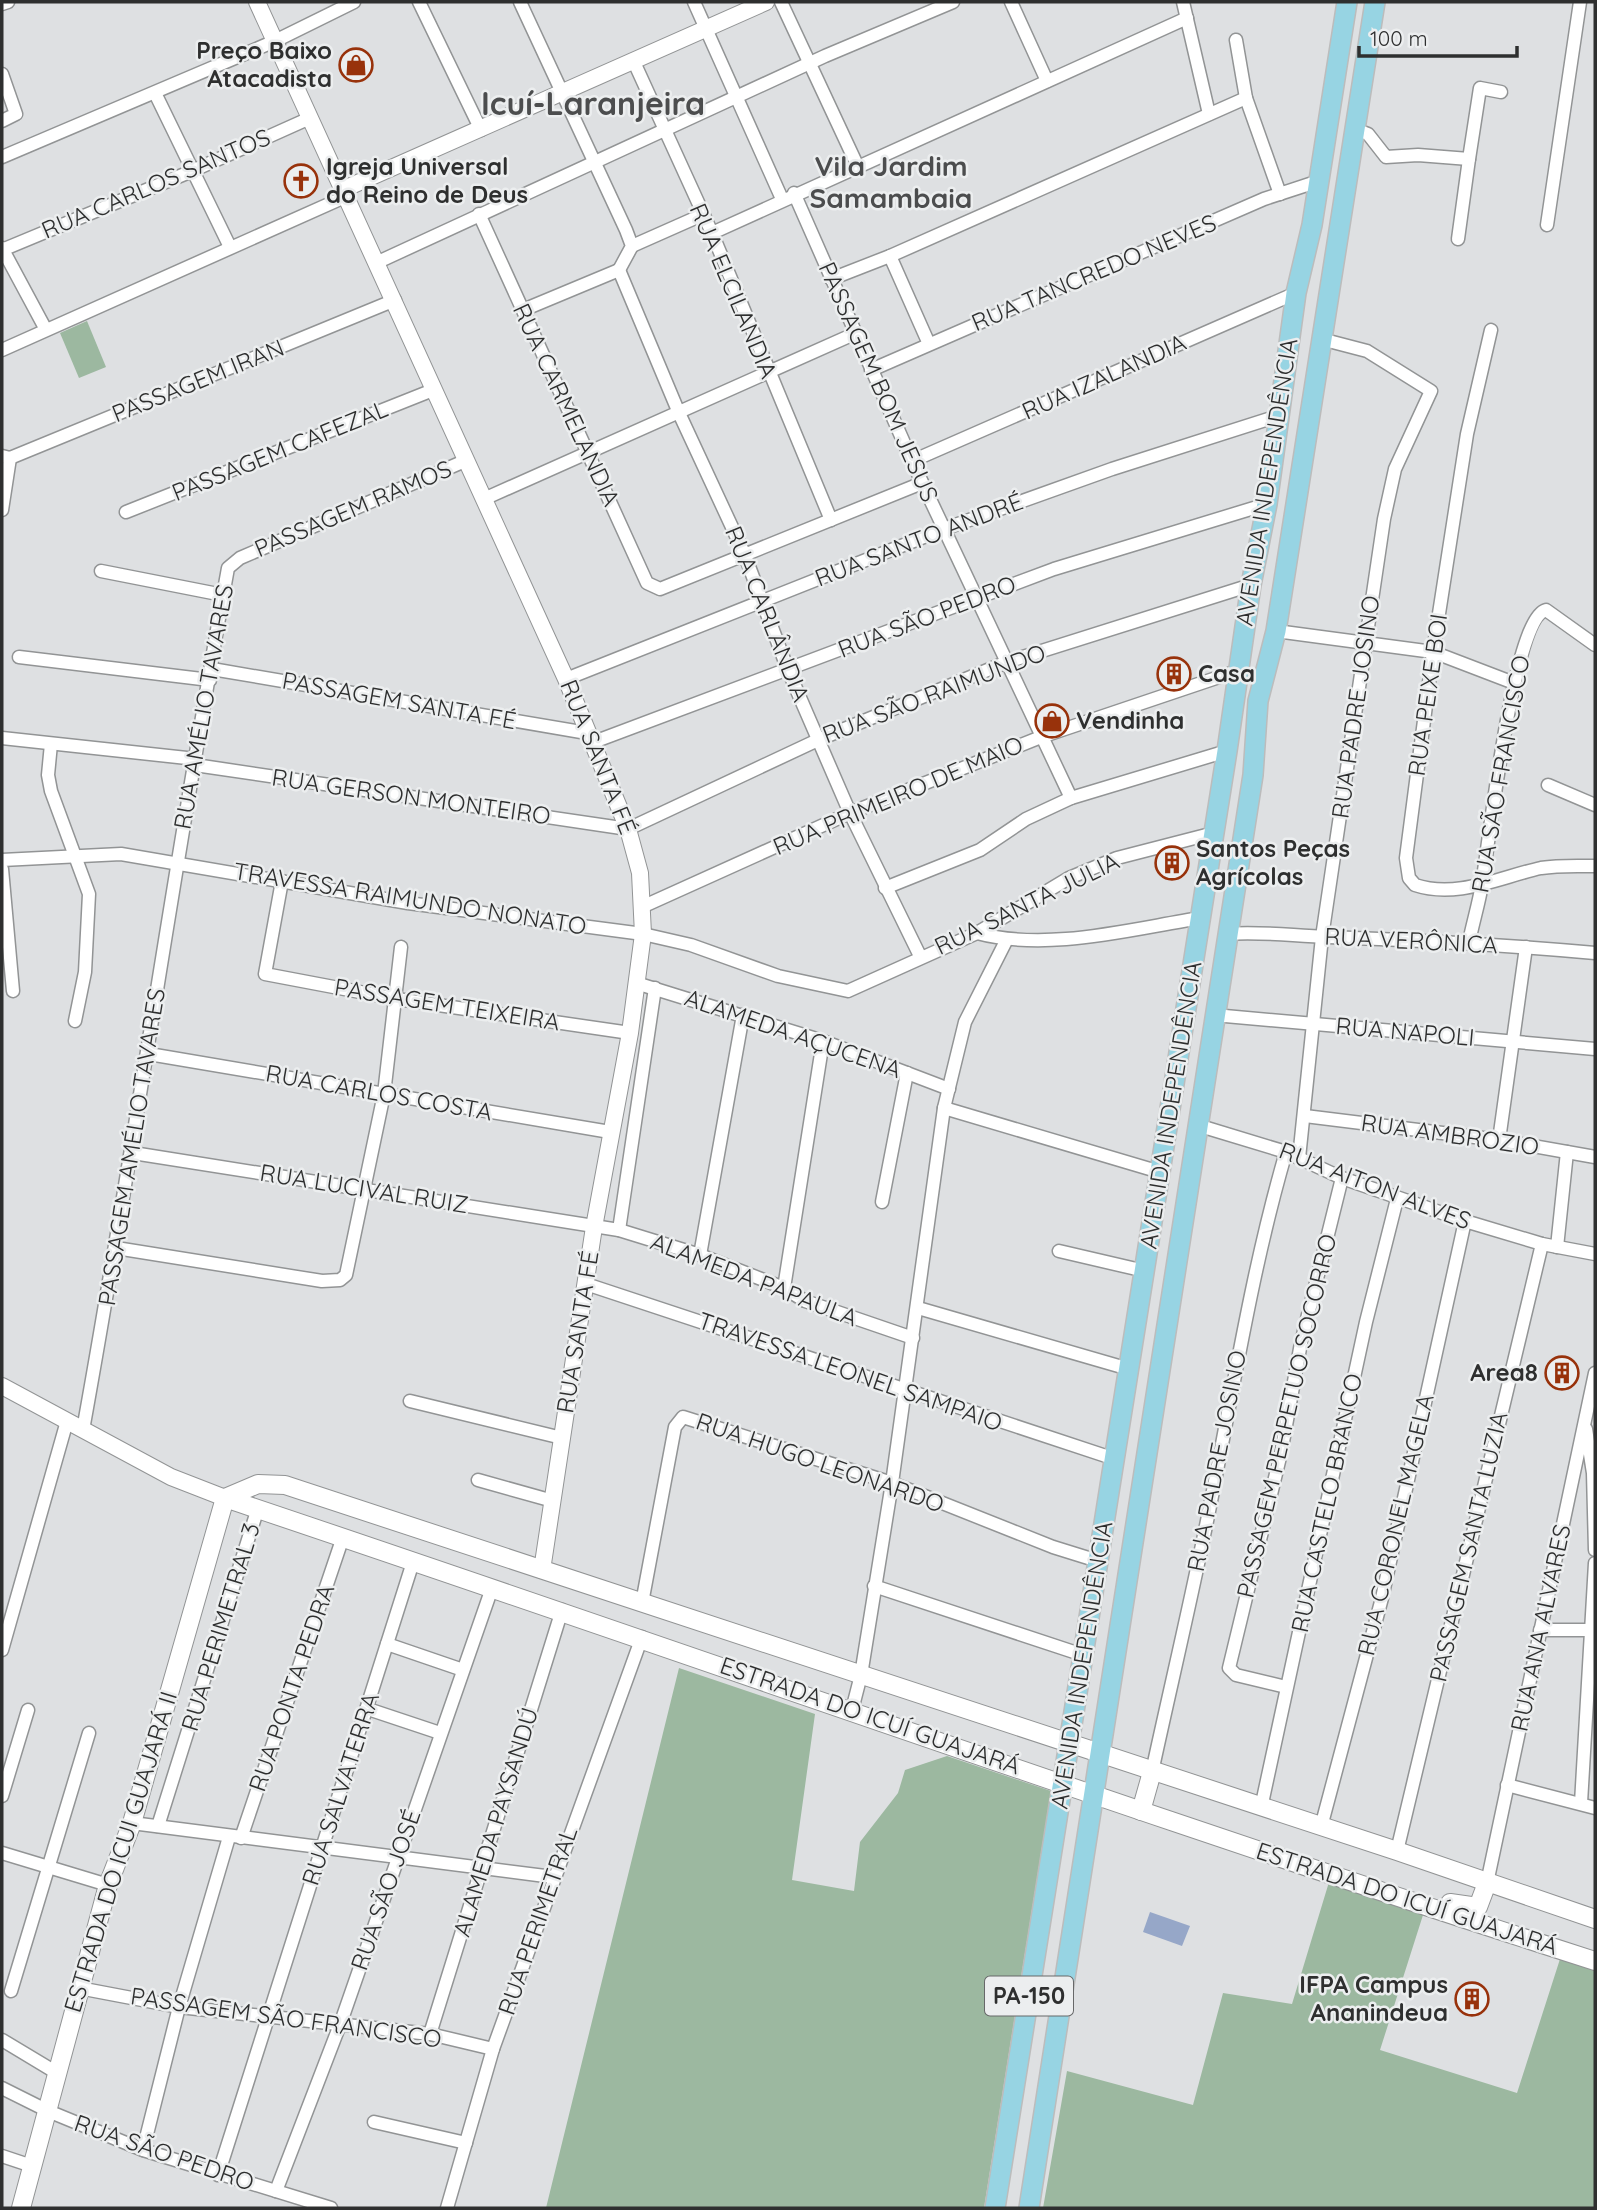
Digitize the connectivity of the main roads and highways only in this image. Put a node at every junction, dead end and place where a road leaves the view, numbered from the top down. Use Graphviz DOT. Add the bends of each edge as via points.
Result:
graph roads {
  1 [pos="1347,2"];
  2 [pos="1375,2"];
  3 [pos="1312,225"];
  4 [pos="1339,229"];
  5 [pos="271,1484"];
  6 [pos="225,1497"];
  7 [pos="258,1508"];
  8 [pos="1105,1522"];
  9 [pos="1133,1531"];
  10 [pos="1069,1744"];
  11 [pos="1100,1755"];
  12 [pos="1152,1772"];
  13 [pos="1063,1785"];
  14 [pos="1095,1796"];
  15 [pos="1141,1811"];
  16 [pos="1486,1883"];
  17 [pos="1443,1911"];
  18 [pos="1595,1919"];
  19 [pos="1595,1961"];
  20 [pos="1027,2004"];
  21 [pos="1057,2025"];
  22 [pos="21,2208"];
  23 [pos="995,2208"];
  24 [pos="1029,2208"];
  1 -- 3 [label="main road, AVENIDA INDEPENDÊNCIA / PA-150"];
  2 -- 4 [label="main road, AVENIDA INDEPENDÊNCIA / PA-150"];
  3 -- 4 [label="main road"];
  3 -- 8 [label="main road, AVENIDA INDEPENDÊNCIA / PA-150" via="1296,293 1267,504"];
  4 -- 9 [label="main road, AVENIDA INDEPENDÊNCIA / PA-150" via="1276,631 1258,701 1253,775"];
  5 -- 6 [label="main road, ESTRADA DO ICUÍ GUAJARÁ" via="258,1484"];
  5 -- 7 [label="main road" via="259,1498"];
  5 -- 10 [label="main road, ESTRADA DO ICUÍ GUAJARÁ"];
  6 -- 7 [label="main road, ESTRADA DO ICUÍ GUAJARÁ"];
  6 -- 22 [label="main road, ESTRADA DO ICUI GUAJARÁ II" via="132,1823 108,1885"];
  7 -- 13 [label="main road, ESTRADA DO ICUÍ GUAJARÁ"];
  8 -- 9 [label="main road"];
  8 -- 10 [label="main road, AVENIDA INDEPENDÊNCIA / PA-150"];
  9 -- 11 [label="main road, AVENIDA INDEPENDÊNCIA / PA-150"];
  10 -- 11 [label="main road, ESTRADA DO ICUÍ GUAJARÁ"];
  10 -- 13 [label="main road, AVENIDA INDEPENDÊNCIA / PA-150"];
  11 -- 12 [label="main road, ESTRADA DO ICUÍ GUAJARÁ"];
  11 -- 14 [label="main road, AVENIDA INDEPENDÊNCIA / PA-150"];
  12 -- 15 [label="main road"];
  12 -- 16 [label="main road, ESTRADA DO ICUÍ GUAJARÁ"];
  13 -- 14 [label="main road, ESTRADA DO ICUÍ GUAJARÁ"];
  13 -- 20 [label="main road, AVENIDA INDEPENDÊNCIA / PA-150"];
  14 -- 15 [label="main road, ESTRADA DO ICUÍ GUAJARÁ"];
  14 -- 21 [label="main road, AVENIDA INDEPENDÊNCIA / PA-150"];
  15 -- 17 [label="main road, ESTRADA DO ICUÍ GUAJARÁ"];
  16 -- 17 [label="main road" via="1478,1907 1451,1901"];
  16 -- 18 [label="main road, ESTRADA DO ICUÍ GUAJARÁ"];
  17 -- 19 [label="main road, ESTRADA DO ICUÍ GUAJARÁ"];
  20 -- 21 [label="main road" via="1034,2019"];
  20 -- 23 [label="main road, AVENIDA INDEPENDÊNCIA / PA-150"];
  21 -- 24 [label="main road, AVENIDA INDEPENDÊNCIA / PA-150"];
}
